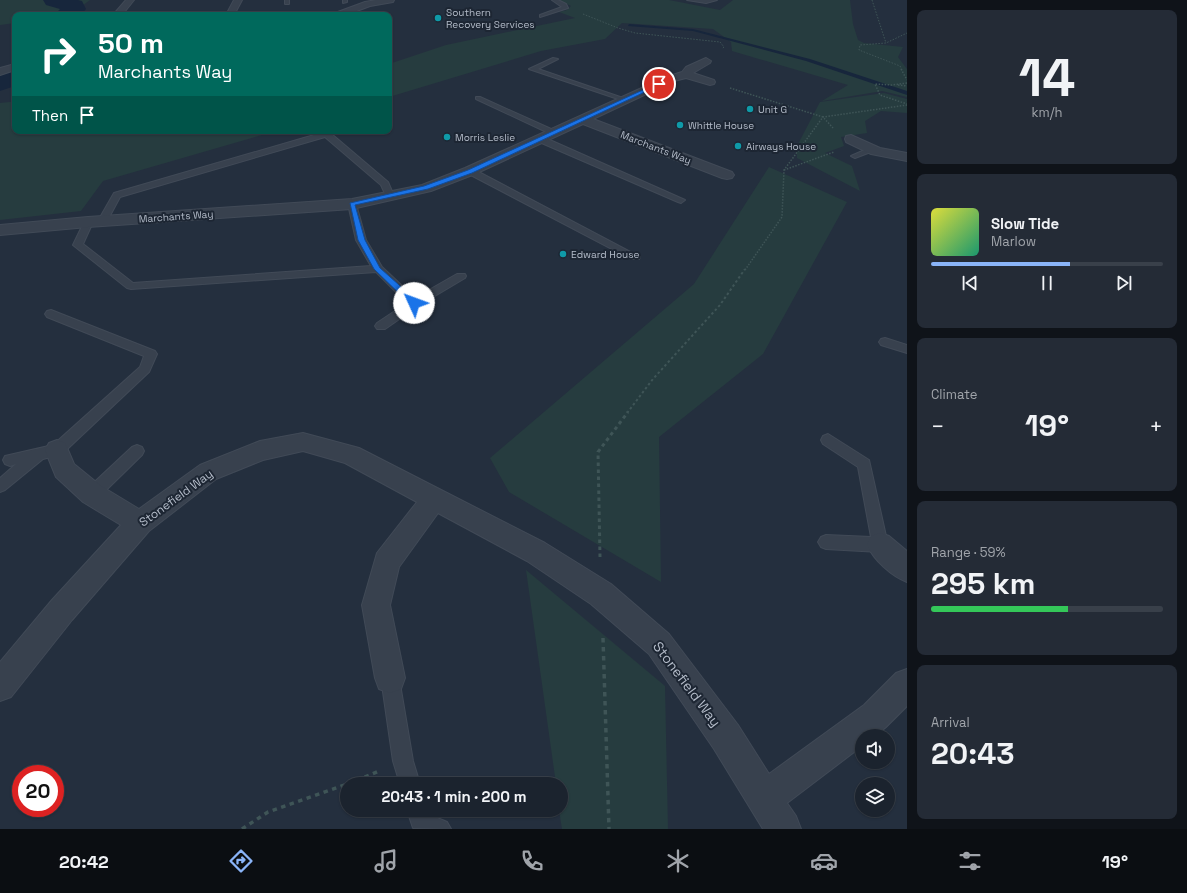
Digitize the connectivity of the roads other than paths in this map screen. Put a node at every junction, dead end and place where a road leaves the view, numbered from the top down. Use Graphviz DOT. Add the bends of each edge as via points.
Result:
graph roads {
  1 [pos="130,0"];
  2 [pos="238,0"];
  3 [pos="390,0"];
  4 [pos="554,0"];
  5 [pos="689,0"];
  6 [pos="715,0"];
  7 [pos="120,12"];
  8 [pos="232,12"];
  9 [pos="346,12"];
  10 [pos="542,16"];
  11 [pos="555,60"];
  12 [pos="706,61"];
  13 [pos="12,68"];
  14 [pos="0,72"];
  15 [pos="686,74"];
  16 [pos="710,82"];
  17 [pos="478,98"];
  18 [pos="626,100"];
  19 [pos="584,120"];
  20 [pos="556,133"];
  21 [pos="317,134"];
  22 [pos="326,134"];
  23 [pos="540,139"];
  24 [pos="854,140"];
  25 [pos="876,151"];
  26 [pos="855,156"];
  27 [pos="907,157"];
  28 [pos="470,172"];
  29 [pos="727,175"];
  30 [pos="390,196"];
  31 [pos="681,200"];
  32 [pos="352,204"];
  33 [pos="103,221"];
  34 [pos="88,222"];
  35 [pos="0,230"];
  36 [pos="636,257"];
  37 [pos="378,269"];
  38 [pos="461,276"];
  39 [pos="414,303"];
  40 [pos="52,314"];
  41 [pos="381,326"];
  42 [pos="885,342"];
  43 [pos="907,349"];
  44 [pos="828,440"];
  45 [pos="137,451"];
  46 [pos="49,452"];
  47 [pos="10,460"];
  48 [pos="0,486"];
  49 [pos="92,494"];
  50 [pos="434,498"];
  51 [pos="140,523"];
  52 [pos="826,542"];
  53 [pos="880,545"];
  54 [pos="907,569"];
  55 [pos="390,678"];
  56 [pos="907,684"];
  57 [pos="0,686"];
  58 [pos="408,777"];
  59 [pos="764,799"];
  60 [pos="419,817"];
  61 [pos="440,829"];
  62 [pos="783,829"];
  1 -- 7 [label="street"];
  2 -- 8 [label="street"];
  3 -- 9 [label="street"];
  4 -- 10 [label="lane" via="564,4 565,8"];
  5 -- 6 [label="lane"];
  11 -- 18 [label="lane" via="532,69"];
  12 -- 15 [label="street, Marchants Way" via="690,69"];
  13 -- 14 [label="street"];
  15 -- 16 [label="street"];
  15 -- 18 [label="street, Marchants Way"];
  17 -- 20 [label="lane"];
  18 -- 19 [label="street, Marchants Way"];
  19 -- 20 [label="street, Marchants Way"];
  19 -- 29 [label="street, Marchants Way"];
  20 -- 23 [label="street, Marchants Way"];
  21 -- 33 [label="lane" via="117,195"];
  22 -- 30 [label="lane" via="385,184"];
  23 -- 28 [label="street, Marchants Way"];
  23 -- 31 [label="lane"];
  24 -- 25 [label="street"];
  25 -- 26 [label="lane" via="867,151"];
  25 -- 27 [label="street"];
  28 -- 30 [label="street, Marchants Way" via="426,188"];
  28 -- 36 [label="lane"];
  30 -- 32 [label="street, Marchants Way"];
  32 -- 33 [label="street, Marchants Way"];
  32 -- 37 [label="lane" via="361,240"];
  33 -- 34 [label="street, Marchants Way"];
  34 -- 35 [label="street, Marchants Way"];
  34 -- 37 [label="lane" via="78,245 131,286"];
  37 -- 39 [label="lane"];
  38 -- 39 [label="lane"];
  39 -- 41 [label="lane"];
  40 -- 46 [label="lane" via="151,354 145,369"];
  42 -- 43 [label="lane"];
  44 -- 53 [label="lane" via="864,464"];
  45 -- 49 [label="lane"];
  46 -- 47 [label="lane"];
  46 -- 48 [label="lane"];
  46 -- 49 [label="street" via="64,470"];
  49 -- 51 [label="street"];
  50 -- 51 [label="street, Stonefield Way" via="351,455 303,442 260,451 208,472"];
  50 -- 55 [label="street" via="387,562 376,605"];
  50 -- 59 [label="street, Stonefield Way" via="536,552 601,594 659,644 726,737"];
  51 -- 57 [label="street, Stonefield Way" via="62,610"];
  52 -- 53 [label="lane"];
  53 -- 54 [label="street"];
  55 -- 58 [label="lane"];
  56 -- 59 [label="street" via="875,716"];
  59 -- 62 [label="street, Stonefield Way"];
  60 -- 61 [label="lane" via="420,821"];
}
